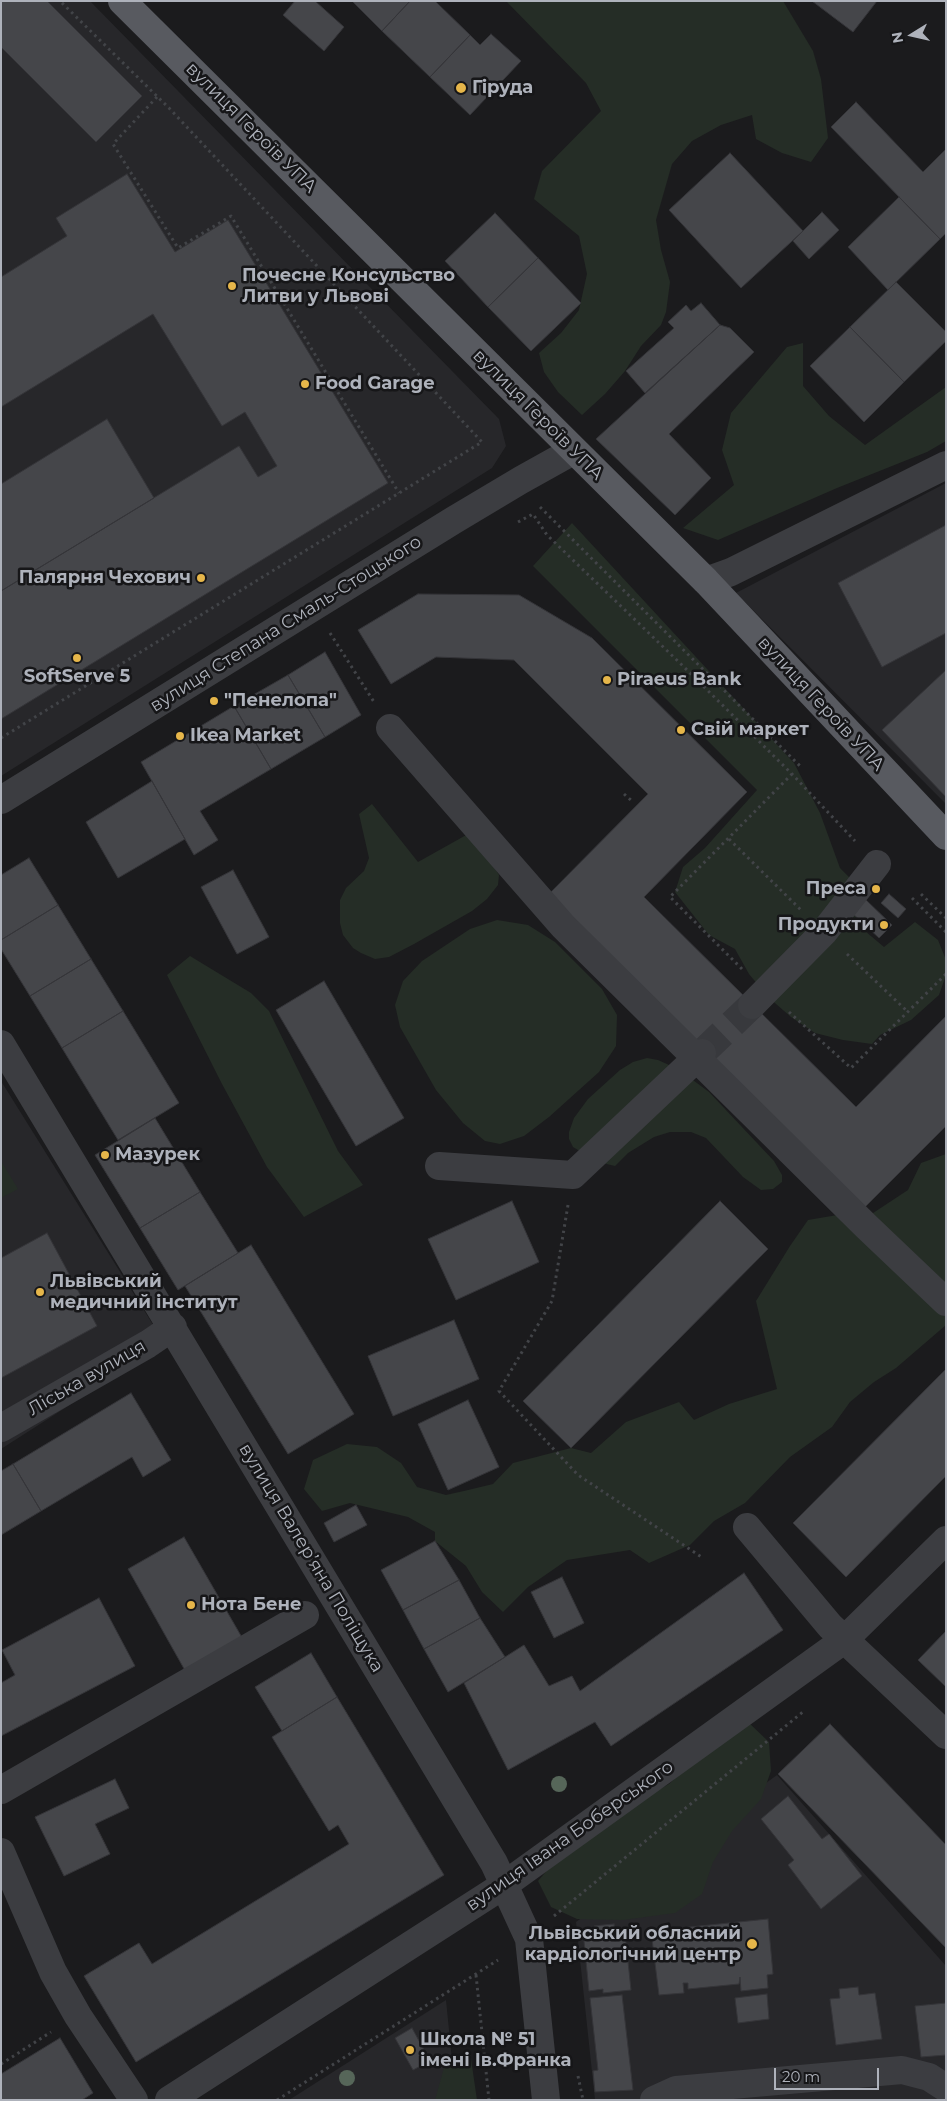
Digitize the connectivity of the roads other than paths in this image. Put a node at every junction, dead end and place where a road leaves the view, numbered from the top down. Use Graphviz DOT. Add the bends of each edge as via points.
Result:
graph roads {
  1 [pos="122,1"];
  2 [pos="573,451"];
  3 [pos="946,465"];
  4 [pos="706,581"];
  5 [pos="390,728"];
  6 [pos="1,800"];
  7 [pos="946,836"];
  8 [pos="877,864"];
  9 [pos="759,998"];
  10 [pos="1,1044"];
  11 [pos="699,1056"];
  12 [pos="439,1166"];
  13 [pos="946,1302"];
  14 [pos="173,1327"];
  15 [pos="1,1428"];
  16 [pos="747,1527"];
  17 [pos="946,1540"];
  18 [pos="305,1615"];
  19 [pos="844,1640"];
  20 [pos="946,1734"];
  21 [pos="1,1790"];
  22 [pos="1,1852"];
  23 [pos="504,1885"];
  24 [pos="946,2088"];
  25 [pos="134,2100"];
  26 [pos="169,2100"];
  27 [pos="546,2100"];
  28 [pos="654,2100"];
  1 -- 2 [label="main road, вулиця Героїв УПА"];
  2 -- 4 [label="main road, вулиця Героїв УПА"];
  2 -- 6 [label="street, вулиця Степана Смаль-Стоцького"];
  3 -- 4 [label="street" via="731,572"];
  4 -- 7 [label="main road, вулиця Героїв УПА"];
  5 -- 11 [label="street" via="563,926"];
  8 -- 9 [label="street" via="824,932"];
  10 -- 14 [label="street, вулиця Валерʼяна Поліщука"];
  11 -- 12 [label="street" via="573,1175"];
  11 -- 13 [label="street"];
  14 -- 15 [label="street, Ліська вулиця"];
  14 -- 23 [label="street, вулиця Валерʼяна Поліщука" via="494,1862"];
  16 -- 19 [label="street"];
  17 -- 19 [label="street, вулиця Івана Боберського"];
  18 -- 21 [label="street"];
  19 -- 20 [label="street"];
  19 -- 23 [label="street, вулиця Івана Боберського"];
  22 -- 25 [label="street" via="53,1972"];
  23 -- 26 [label="street, вулиця Івана Боберського"];
  23 -- 27 [label="street, вулиця Валерʼяна Поліщука" via="529,1939"];
  24 -- 28 [label="street" via="929,2077 902,2070 676,2090"];
}
